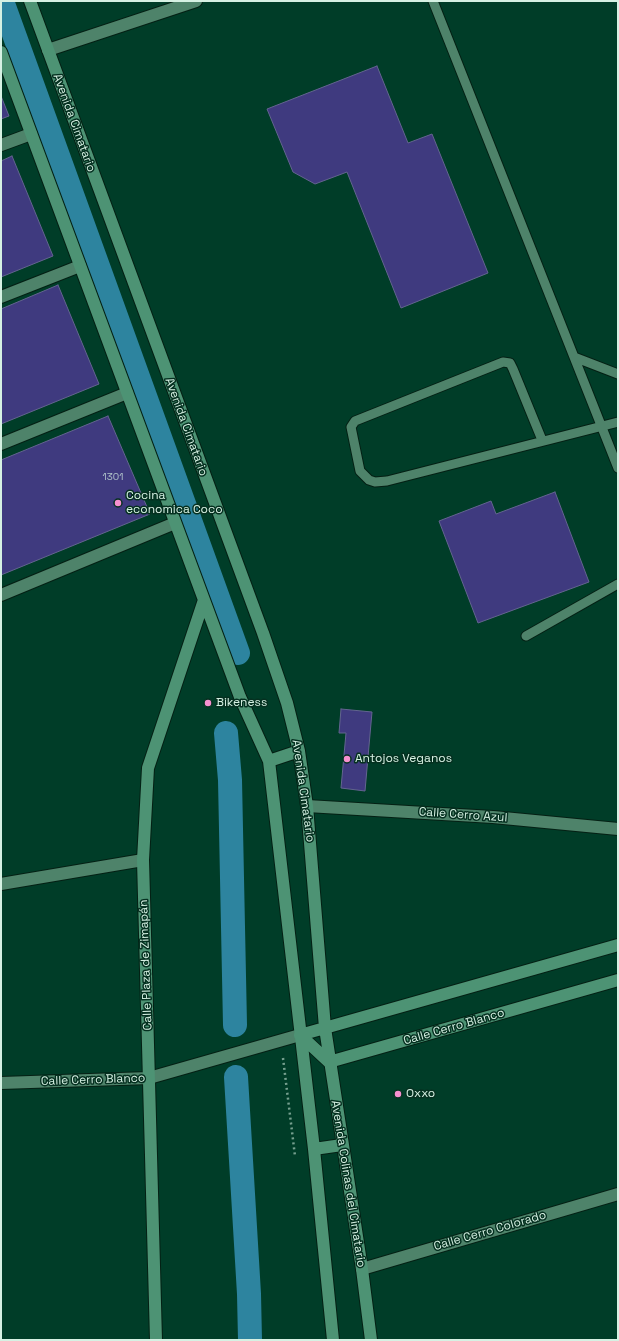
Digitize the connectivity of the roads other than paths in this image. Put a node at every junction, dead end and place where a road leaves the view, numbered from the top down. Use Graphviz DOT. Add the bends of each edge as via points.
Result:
graph roads {
  1 [pos="30,1"];
  2 [pos="196,1"];
  3 [pos="433,1"];
  4 [pos="48,50"];
  5 [pos="1,52"];
  6 [pos="31,134"];
  7 [pos="1,145"];
  8 [pos="80,266"];
  9 [pos="1,297"];
  10 [pos="574,357"];
  11 [pos="618,374"];
  12 [pos="127,393"];
  13 [pos="618,422"];
  14 [pos="601,427"];
  15 [pos="542,440"];
  16 [pos="1,444"];
  17 [pos="618,468"];
  18 [pos="175,523"];
  19 [pos="618,584"];
  20 [pos="1,595"];
  21 [pos="204,600"];
  22 [pos="526,636"];
  23 [pos="299,751"];
  24 [pos="269,760"];
  25 [pos="307,806"];
  26 [pos="618,829"];
  27 [pos="143,860"];
  28 [pos="1,884"];
  29 [pos="618,945"];
  30 [pos="618,980"];
  31 [pos="325,1028"];
  32 [pos="300,1035"];
  33 [pos="329,1062"];
  34 [pos="149,1078"];
  35 [pos="1,1083"];
  36 [pos="342,1146"];
  37 [pos="314,1149"];
  38 [pos="618,1194"];
  39 [pos="362,1268"];
  40 [pos="156,1340"];
  41 [pos="333,1340"];
  42 [pos="371,1340"];
  1 -- 4 [label="street, Avenida Cimatario"];
  2 -- 4 [label="street"];
  3 -- 10 [label="lane"];
  4 -- 23 [label="street, Avenida Cimatario" via="263,633 287,703"];
  5 -- 6 [label="street"];
  6 -- 7 [label="street"];
  6 -- 8 [label="street"];
  8 -- 9 [label="street"];
  8 -- 12 [label="street"];
  10 -- 11 [label="lane"];
  10 -- 14 [label="lane"];
  12 -- 16 [label="street"];
  12 -- 18 [label="street"];
  13 -- 14 [label="lane"];
  14 -- 15 [label="lane"];
  14 -- 17 [label="lane"];
  15 -- 15 [label="lane" via="513,369 510,363 503,362 355,421 351,427 360,471 364,477 375,482"];
  18 -- 20 [label="street"];
  18 -- 21 [label="street"];
  19 -- 22 [label="lane"];
  21 -- 24 [label="street" via="240,697"];
  21 -- 27 [label="street, Calle Plaza de Zimapán" via="148,768"];
  23 -- 24 [label="street"];
  23 -- 25 [label="street, Avenida Cimatario"];
  24 -- 32 [label="street"];
  25 -- 26 [label="street, Calle Cerro Azul" via="493,817"];
  25 -- 31 [label="street, Avenida Cimatario"];
  27 -- 28 [label="street"];
  27 -- 34 [label="street, Calle Plaza de Zimapán"];
  29 -- 31 [label="street, Calle Cerro Blanco"];
  30 -- 33 [label="street, Calle Cerro Blanco"];
  31 -- 32 [label="street, Calle Cerro Blanco"];
  31 -- 33 [label="street, Avenida Colinas del Cimatario"];
  32 -- 33 [label="street"];
  32 -- 34 [label="street, Calle Cerro Blanco"];
  32 -- 37 [label="street"];
  33 -- 36 [label="street, Avenida Colinas del Cimatario"];
  34 -- 35 [label="street, Calle Cerro Blanco"];
  34 -- 40 [label="street, Calle Plaza de Zimapán"];
  36 -- 37 [label="street"];
  36 -- 39 [label="street, Avenida Colinas del Cimatario"];
  37 -- 41 [label="street"];
  38 -- 39 [label="street, Calle Cerro Colorado"];
  39 -- 42 [label="street, Avenida Colinas del Cimatario"];
}
